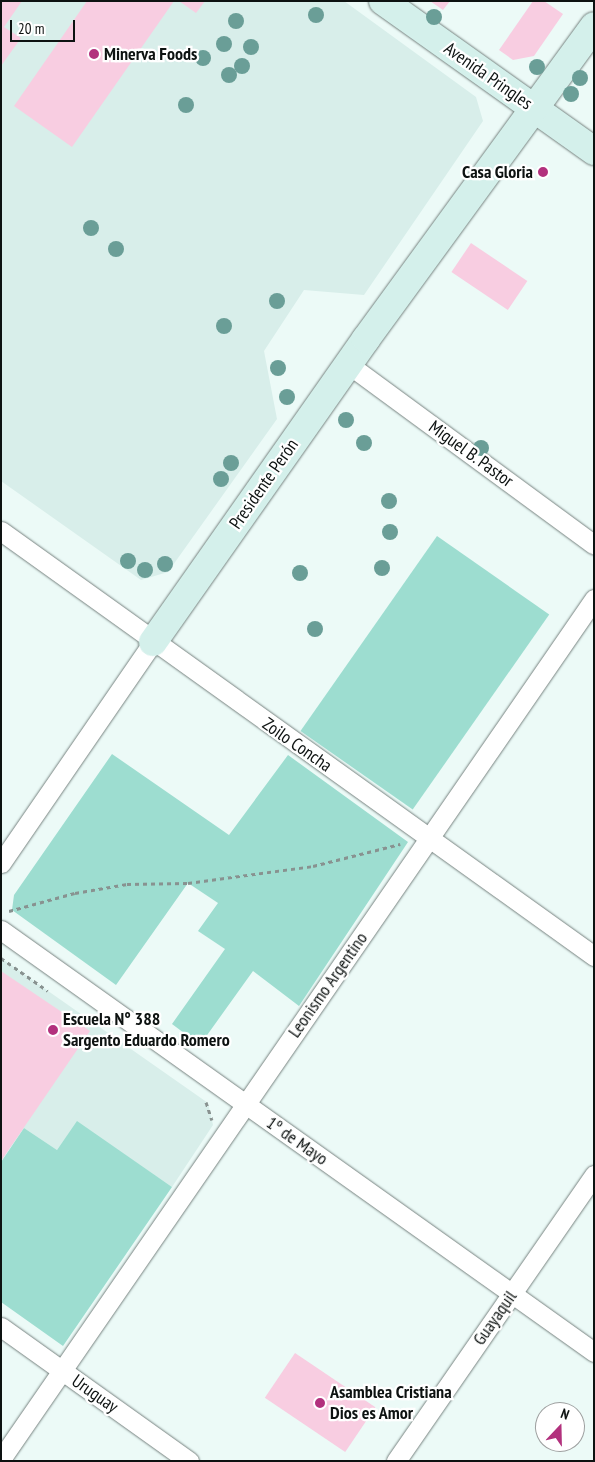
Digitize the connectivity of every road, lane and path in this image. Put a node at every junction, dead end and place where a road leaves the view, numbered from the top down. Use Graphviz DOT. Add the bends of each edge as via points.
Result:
graph roads {
  1 [pos="382,1"];
  2 [pos="594,26"];
  3 [pos="535,110"];
  4 [pos="594,151"];
  5 [pos="348,364"];
  6 [pos="1,531"];
  7 [pos="594,545"];
  8 [pos="594,599"];
  9 [pos="153,642"];
  10 [pos="430,839"];
  11 [pos="1,863"];
  12 [pos="1,915"];
  13 [pos="1,930"];
  14 [pos="594,956"];
  15 [pos="1,958"];
  16 [pos="57,997"];
  17 [pos="200,1097"];
  18 [pos="245,1103"];
  19 [pos="213,1125"];
  20 [pos="594,1175"];
  21 [pos="512,1294"];
  22 [pos="1,1327"];
  23 [pos="594,1352"];
  24 [pos="64,1372"];
  25 [pos="1,1458"];
  26 [pos="189,1461"];
  27 [pos="396,1461"];
  1 -- 3 [label="street, Avenida Pringles"];
  2 -- 3 [label="street, Presidente Perón"];
  3 -- 4 [label="street, Avenida Pringles"];
  3 -- 5 [label="street, Presidente Perón"];
  5 -- 7 [label="street, Miguel B. Pastor"];
  5 -- 9 [label="street, Presidente Perón"];
  6 -- 9 [label="street, Zoilo Concha"];
  8 -- 10 [label="street, Leonismo Argentino"];
  9 -- 10 [label="street, Zoilo Concha"];
  9 -- 11 [label="street, Presidente Perón"];
  10 -- 12 [label="path" via="313,866 247,877 188,883 127,884 75,893"];
  10 -- 14 [label="street, Zoilo Concha"];
  10 -- 18 [label="street, Leonismo Argentino"];
  13 -- 18 [label="street, 1º de Mayo"];
  15 -- 16 [label="path"];
  17 -- 19 [label="path" via="208,1103"];
  18 -- 21 [label="street, 1º de Mayo"];
  18 -- 24 [label="street, Leonismo Argentino"];
  20 -- 21 [label="street, Guayaquil"];
  21 -- 23 [label="street, 1º de Mayo"];
  21 -- 27 [label="street, Guayaquil"];
  22 -- 24 [label="street, Uruguay"];
  24 -- 25 [label="street, Leonismo Argentino"];
  24 -- 26 [label="street, Uruguay"];
}
